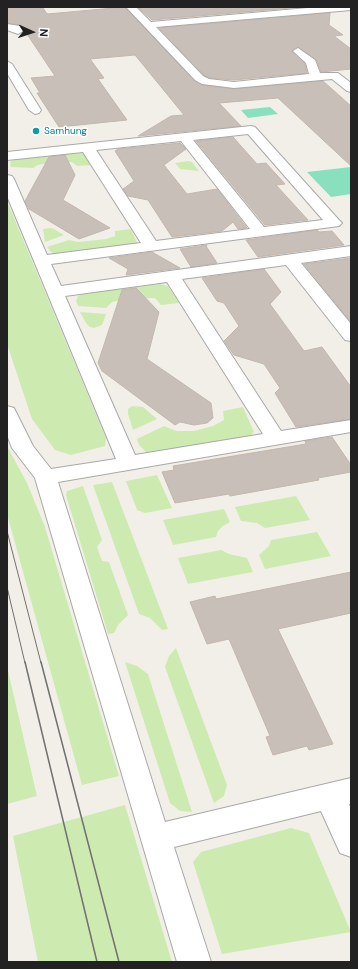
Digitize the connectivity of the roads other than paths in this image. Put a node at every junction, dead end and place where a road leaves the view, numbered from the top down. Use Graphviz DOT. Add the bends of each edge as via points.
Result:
graph roads {
  1 [pos="131,7"];
  2 [pos="351,7"];
  3 [pos="148,25"];
  4 [pos="7,28"];
  5 [pos="18,31"];
  6 [pos="298,51"];
  7 [pos="7,64"];
  8 [pos="351,74"];
  9 [pos="334,75"];
  10 [pos="317,77"];
  11 [pos="351,89"];
  12 [pos="35,110"];
  13 [pos="184,137"];
  14 [pos="87,147"];
  15 [pos="7,156"];
  16 [pos="7,179"];
  17 [pos="261,233"];
  18 [pos="345,238"];
  19 [pos="151,246"];
  20 [pos="290,259"];
  21 [pos="43,260"];
  22 [pos="172,276"];
  23 [pos="56,292"];
  24 [pos="351,336"];
  25 [pos="7,412"];
  26 [pos="351,426"];
  27 [pos="276,439"];
  28 [pos="128,462"];
  29 [pos="46,477"];
  30 [pos="340,794"];
  31 [pos="155,838"];
  32 [pos="351,842"];
  33 [pos="194,962"];
  1 -- 3 [label="street"];
  2 -- 3 [label="street"];
  3 -- 10 [label="street" via="206,82 234,85"];
  4 -- 5 [label="street" via="16,28"];
  6 -- 10 [label="street" via="311,62 312,71"];
  7 -- 12 [label="street"];
  8 -- 9 [label="street"];
  9 -- 10 [label="street"];
  9 -- 11 [label="street"];
  13 -- 14 [label="street"];
  13 -- 17 [label="street"];
  13 -- 18 [label="street" via="251,130"];
  14 -- 15 [label="street"];
  14 -- 19 [label="street"];
  16 -- 21 [label="street"];
  17 -- 18 [label="street"];
  17 -- 19 [label="street"];
  18 -- 20 [label="street"];
  19 -- 21 [label="street"];
  20 -- 22 [label="street"];
  20 -- 24 [label="street"];
  21 -- 23 [label="street"];
  22 -- 23 [label="street"];
  22 -- 27 [label="street"];
  23 -- 28 [label="street"];
  25 -- 29 [label="street" via="23,448"];
  26 -- 27 [label="street"];
  27 -- 28 [label="street"];
  28 -- 29 [label="street"];
  29 -- 31 [label="street"];
  30 -- 31 [label="street"];
  30 -- 32 [label="street"];
  31 -- 33 [label="street"];
}
